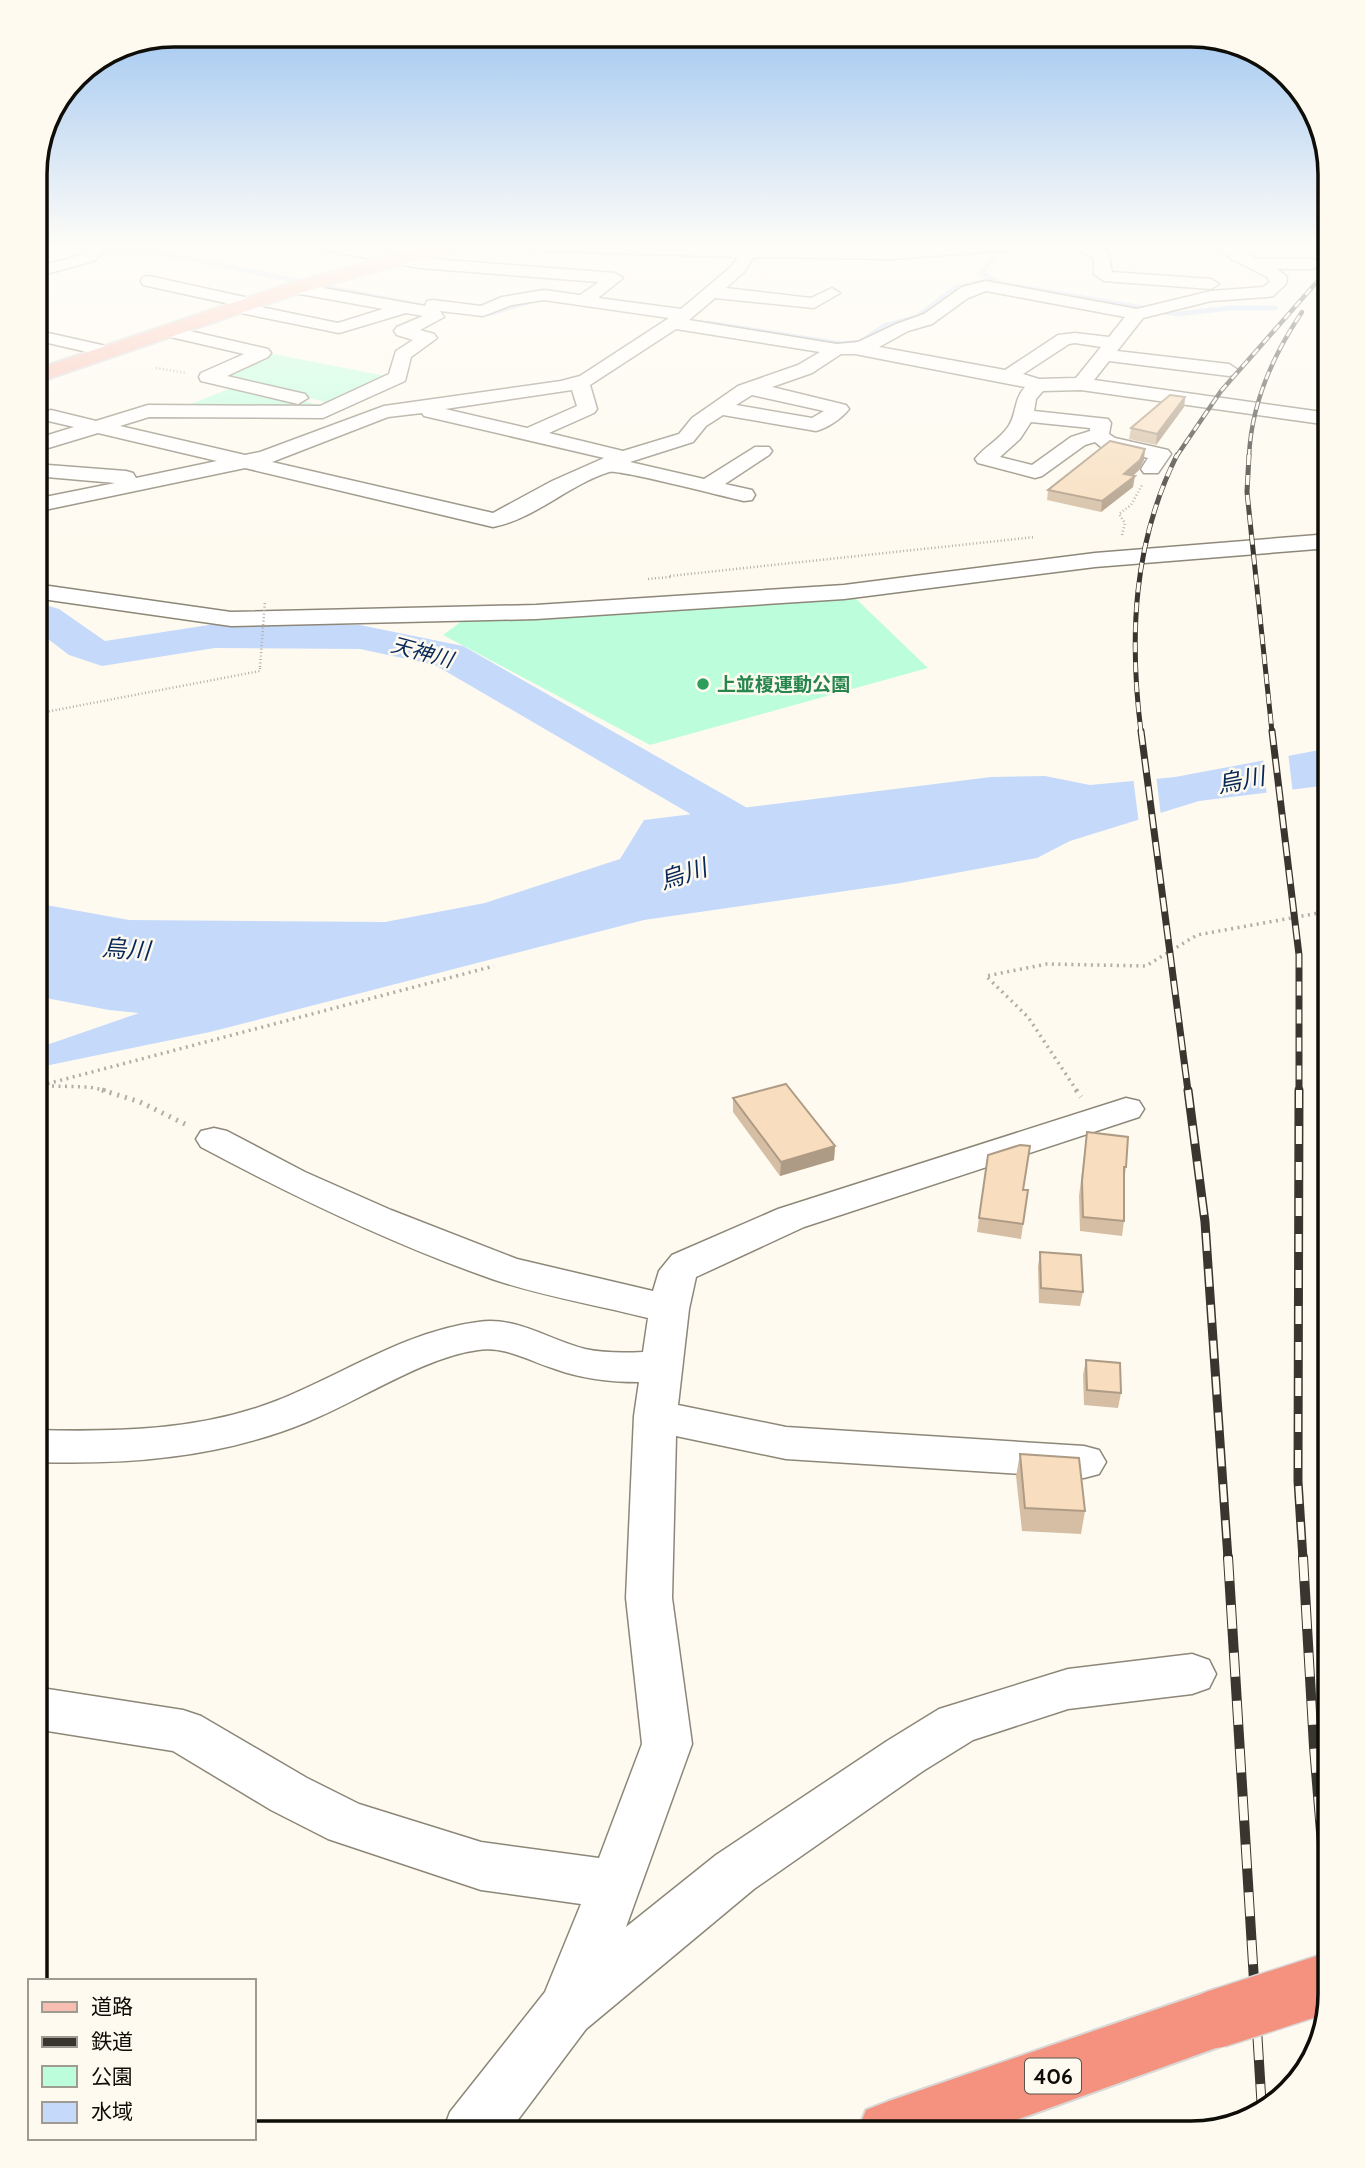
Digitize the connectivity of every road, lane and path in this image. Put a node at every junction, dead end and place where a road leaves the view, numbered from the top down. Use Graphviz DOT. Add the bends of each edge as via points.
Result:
graph roads {
  1 [pos="84,346"];
  2 [pos="125,346"];
  3 [pos="233,346"];
  4 [pos="415,346"];
  5 [pos="636,346"];
  6 [pos="831,346"];
  7 [pos="865,346"];
  8 [pos="1053,346"];
  9 [pos="1102,346"];
  10 [pos="1114,346"];
  11 [pos="847,349"];
  12 [pos="1111,349"];
  13 [pos="109,352"];
  14 [pos="156,368"];
  15 [pos="1229,370"];
  16 [pos="48,373"];
  17 [pos="188,373"];
  18 [pos="1008,376"];
  19 [pos="782,377"];
  20 [pos="580,382"];
  21 [pos="1081,384"];
  22 [pos="1038,385"];
  23 [pos="748,389"];
  24 [pos="845,393"];
  25 [pos="336,407"];
  26 [pos="410,407"];
  27 [pos="719,408"];
  28 [pos="374,415"];
  29 [pos="51,416"];
  30 [pos="1026,416"];
  31 [pos="1318,417"];
  32 [pos="98,426"];
  33 [pos="529,435"];
  34 [pos="1099,435"];
  35 [pos="48,442"];
  36 [pos="762,451"];
  37 [pos="617,460"];
  38 [pos="250,461"];
  39 [pos="1151,469"];
  40 [pos="48,471"];
  41 [pos="65,472"];
  42 [pos="164,480"];
  43 [pos="48,482"];
  44 [pos="708,486"];
  45 [pos="744,495"];
  46 [pos="48,503"];
  47 [pos="1035,537"];
  48 [pos="1318,542"];
  49 [pos="1120,545"];
  50 [pos="662,577"];
  51 [pos="48,593"];
  52 [pos="265,601"];
  53 [pos="48,712"];
  54 [pos="1318,913"];
  55 [pos="495,966"];
  56 [pos="47,1084"];
  57 [pos="47,1087"];
  58 [pos="1110,1114"];
  59 [pos="214,1139"];
  60 [pos="669,1309"];
  61 [pos="662,1367"];
  62 [pos="655,1416"];
  63 [pos="47,1446"];
  64 [pos="1084,1462"];
  65 [pos="1192,1674"];
  66 [pos="47,1710"];
  67 [pos="616,1885"];
  68 [pos="1318,1986"];
  69 [pos="566,2010"];
  70 [pos="481,2120"];
  71 [pos="924,2121"];
  1 -- 13 [label="street"];
  2 -- 13 [label="main road"];
  3 -- 25 [label="street" via="262,353 208,377"];
  4 -- 25 [label="street" via="402,355 398,377"];
  5 -- 20 [label="street"];
  6 -- 11 [label="street"];
  7 -- 11 [label="street"];
  8 -- 18 [label="street"];
  9 -- 12 [label="street"];
  10 -- 12 [label="street"];
  11 -- 18 [label="street"];
  11 -- 19 [label="street"];
  12 -- 15 [label="street"];
  12 -- 21 [label="street"];
  13 -- 16 [label="main road"];
  14 -- 17 [label="path"];
  18 -- 22 [label="street"];
  19 -- 23 [label="street"];
  19 -- 24 [label="street"];
  20 -- 26 [label="street"];
  20 -- 33 [label="street" via="587,409"];
  21 -- 22 [label="street"];
  21 -- 31 [label="street"];
  22 -- 30 [label="street" via="1025,397"];
  23 -- 27 [label="street"];
  23 -- 27 [label="street" via="839,409 816,425"];
  25 -- 28 [label="street"];
  25 -- 32 [label="street" via="323,412 148,411"];
  26 -- 28 [label="street"];
  26 -- 33 [label="street"];
  27 -- 37 [label="street" via="686,438"];
  28 -- 38 [label="street"];
  29 -- 32 [label="street"];
  30 -- 34 [label="street" via="1101,423"];
  30 -- 34 [label="street" via="1013,435 985,459 1035,472 1078,442"];
  32 -- 35 [label="street"];
  32 -- 38 [label="street"];
  33 -- 37 [label="street"];
  34 -- 39 [label="street" via="1108,443 1161,454"];
  36 -- 44 [label="street"];
  37 -- 38 [label="street" via="494,520"];
  37 -- 44 [label="street"];
  38 -- 42 [label="street"];
  39 -- 49 [label="path" via="1131,505 1118,514 1125,523"];
  40 -- 41 [label="street"];
  41 -- 42 [label="street"];
  41 -- 43 [label="street"];
  42 -- 46 [label="street"];
  44 -- 45 [label="street"];
  47 -- 50 [label="path"];
  48 -- 51 [label="street" via="1095,560 834,593 536,612 231,619"];
  52 -- 53 [label="path, bridge" via="260,671"];
  54 -- 58 [label="path" via="1197,934 1146,966 1047,964 986,976 1028,1017"];
  55 -- 56 [label="path"];
  57 -- 59 [label="path" via="117,1092"];
  58 -- 60 [label="street" via="791,1218 698,1259 679,1271"];
  59 -- 60 [label="street" via="378,1219 507,1269"];
  60 -- 61 [label="street"];
  61 -- 62 [label="street"];
  61 -- 63 [label="street" via="596,1365 513,1339 477,1335 412,1358 288,1413 235,1430 133,1448"];
  62 -- 64 [label="street" via="786,1443"];
  62 -- 67 [label="street" via="649,1598 667,1744"];
  65 -- 69 [label="street" via="1068,1689 957,1724 735,1872"];
  66 -- 67 [label="street" via="183,1731 346,1823 481,1866"];
  67 -- 69 [label="street"];
  68 -- 71 [label="highway, 406, bridge"];
  69 -- 70 [label="street"];
}
